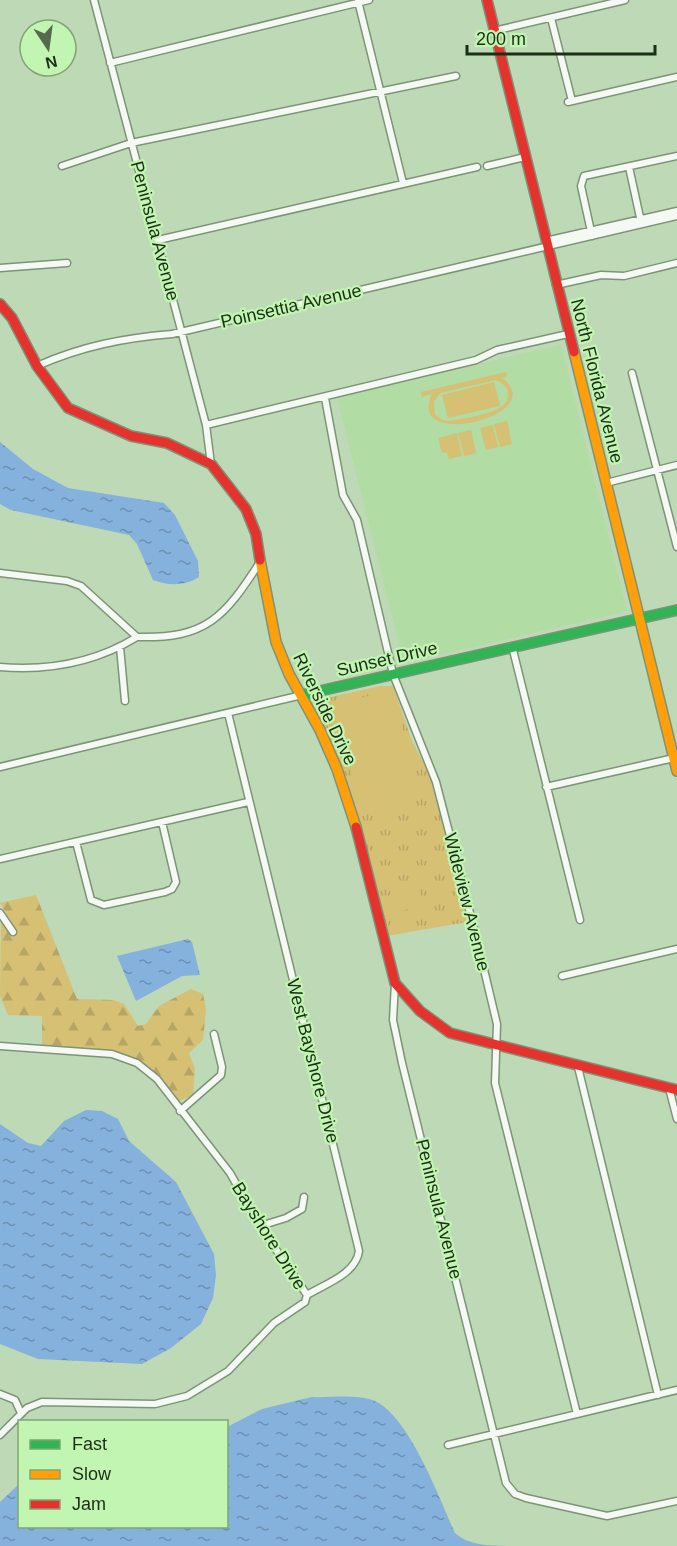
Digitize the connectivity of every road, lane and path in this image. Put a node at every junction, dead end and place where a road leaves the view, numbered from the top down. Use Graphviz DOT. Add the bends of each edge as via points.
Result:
graph roads {
  1 [pos="94,0"];
  2 [pos="369,0"];
  3 [pos="486,0"];
  4 [pos="625,0"];
  5 [pos="358,1"];
  6 [pos="551,18"];
  7 [pos="494,31"];
  8 [pos="110,63"];
  9 [pos="456,76"];
  10 [pos="677,77"];
  11 [pos="381,93"];
  12 [pos="131,143"];
  13 [pos="677,156"];
  14 [pos="525,157"];
  15 [pos="62,166"];
  16 [pos="477,166"];
  17 [pos="487,166"];
  18 [pos="628,167"];
  19 [pos="403,183"];
  20 [pos="677,211"];
  21 [pos="677,216"];
  22 [pos="640,222"];
  23 [pos="591,233"];
  24 [pos="158,240"];
  25 [pos="547,247"];
  26 [pos="67,263"];
  27 [pos="677,263"];
  28 [pos="0,268"];
  29 [pos="556,285"];
  30 [pos="0,304"];
  31 [pos="182,332"];
  32 [pos="568,334"];
  33 [pos="37,366"];
  34 [pos="632,373"];
  35 [pos="325,398"];
  36 [pos="206,425"];
  37 [pos="211,464"];
  38 [pos="677,465"];
  39 [pos="657,470"];
  40 [pos="606,483"];
  41 [pos="677,547"];
  42 [pos="260,562"];
  43 [pos="0,573"];
  44 [pos="677,610"];
  45 [pos="640,617"];
  46 [pos="137,637"];
  47 [pos="512,645"];
  48 [pos="120,647"];
  49 [pos="0,667"];
  50 [pos="393,674"];
  51 [pos="302,695"];
  52 [pos="125,702"];
  53 [pos="228,713"];
  54 [pos="674,758"];
  55 [pos="0,767"];
  56 [pos="677,770"];
  57 [pos="546,787"];
  58 [pos="248,802"];
  59 [pos="162,822"];
  60 [pos="76,842"];
  61 [pos="0,859"];
  62 [pos="0,913"];
  63 [pos="580,920"];
  64 [pos="12,932"];
  65 [pos="677,949"];
  66 [pos="561,976"];
  67 [pos="394,983"];
  68 [pos="214,1034"];
  69 [pos="0,1046"];
  70 [pos="495,1047"];
  71 [pos="578,1067"];
  72 [pos="673,1089"];
  73 [pos="180,1111"];
  74 [pos="677,1119"];
  75 [pos="304,1197"];
  76 [pos="260,1226"];
  77 [pos="307,1295"];
  78 [pos="677,1390"];
  79 [pos="0,1394"];
  80 [pos="658,1395"];
  81 [pos="21,1413"];
  82 [pos="577,1414"];
  83 [pos="495,1434"];
  84 [pos="0,1435"];
  85 [pos="448,1445"];
  86 [pos="677,1501"];
  1 -- 8 [label="street, Peninsula Avenue"];
  2 -- 5 [label="street"];
  3 -- 7 [label="street, North Florida Avenue"];
  4 -- 6 [label="street"];
  5 -- 8 [label="street"];
  5 -- 11 [label="street"];
  6 -- 7 [label="street"];
  6 -- 10 [label="street" via="570,102"];
  7 -- 14 [label="street, North Florida Avenue"];
  8 -- 12 [label="street, Peninsula Avenue"];
  9 -- 11 [label="street"];
  11 -- 12 [label="street"];
  11 -- 19 [label="street"];
  12 -- 15 [label="street"];
  12 -- 24 [label="street, Peninsula Avenue"];
  13 -- 18 [label="street"];
  14 -- 17 [label="street"];
  14 -- 25 [label="street, North Florida Avenue"];
  16 -- 19 [label="street"];
  18 -- 22 [label="street"];
  18 -- 23 [label="street" via="584,176 581,186"];
  19 -- 24 [label="street"];
  20 -- 22 [label="street"];
  21 -- 22 [label="street"];
  22 -- 23 [label="street, Poinsettia Avenue"];
  23 -- 25 [label="street, Poinsettia Avenue"];
  24 -- 31 [label="street, Peninsula Avenue"];
  25 -- 29 [label="street, North Florida Avenue"];
  25 -- 31 [label="street, Poinsettia Avenue"];
  26 -- 28 [label="street"];
  27 -- 29 [label="street" via="624,276 601,275"];
  29 -- 32 [label="street, North Florida Avenue"];
  30 -- 33 [label="street, Riverside Drive" via="12,318"];
  31 -- 33 [label="street, Poinsettia Avenue" via="99,344"];
  31 -- 36 [label="street, Peninsula Avenue"];
  32 -- 35 [label="street"];
  32 -- 40 [label="street, North Florida Avenue"];
  33 -- 37 [label="street, Riverside Drive" via="68,408 131,436 167,443"];
  34 -- 39 [label="street"];
  35 -- 36 [label="street"];
  35 -- 50 [label="street, Wideview Avenue" via="343,495 357,520"];
  36 -- 37 [label="street, Peninsula Avenue"];
  37 -- 42 [label="street, Riverside Drive" via="250,517"];
  38 -- 39 [label="street"];
  39 -- 40 [label="street"];
  39 -- 41 [label="street"];
  40 -- 45 [label="street, North Florida Avenue"];
  42 -- 46 [label="street" via="225,611 213,621 176,636"];
  42 -- 51 [label="street, Riverside Drive" via="276,642"];
  43 -- 46 [label="street" via="81,586"];
  44 -- 45 [label="street, Sunset Drive"];
  45 -- 47 [label="street, Sunset Drive"];
  45 -- 54 [label="street, North Florida Avenue"];
  46 -- 48 [label="street"];
  47 -- 50 [label="street, Sunset Drive"];
  47 -- 57 [label="street"];
  48 -- 49 [label="street" via="66,664"];
  48 -- 52 [label="street"];
  50 -- 51 [label="street, Sunset Drive"];
  50 -- 70 [label="street, Wideview Avenue" via="436,782 497,1024"];
  51 -- 53 [label="street, Sunset Drive"];
  51 -- 67 [label="street, Riverside Drive" via="337,769 357,831"];
  53 -- 55 [label="street, Sunset Drive"];
  53 -- 58 [label="street, West Bayshore Drive"];
  54 -- 56 [label="street, North Florida Avenue"];
  54 -- 57 [label="street"];
  57 -- 63 [label="street"];
  58 -- 59 [label="street"];
  58 -- 77 [label="street, West Bayshore Drive" via="359,1251 352,1268"];
  59 -- 60 [label="street"];
  59 -- 60 [label="street" via="176,882 165,892 97,904 91,900"];
  60 -- 61 [label="street"];
  62 -- 64 [label="street"];
  65 -- 66 [label="street"];
  67 -- 70 [label="street, Riverside Drive" via="430,1022 450,1033"];
  67 -- 83 [label="street, Peninsula Avenue" via="393,1020 400,1052"];
  68 -- 73 [label="street" via="221,1075"];
  69 -- 73 [label="street, Bayshore Drive" via="125,1057 152,1074"];
  70 -- 71 [label="street, Riverside Drive"];
  70 -- 82 [label="street, Wideview Avenue" via="495,1083"];
  71 -- 72 [label="street, Riverside Drive"];
  71 -- 80 [label="street"];
  72 -- 74 [label="street"];
  73 -- 76 [label="street, Bayshore Drive" via="230,1173"];
  75 -- 76 [label="street" via="302,1209"];
  76 -- 77 [label="street, Bayshore Drive"];
  77 -- 81 [label="street, Bayshore Drive" via="306,1302 274,1323 228,1371 187,1396 155,1404 42,1402"];
  78 -- 80 [label="street"];
  79 -- 81 [label="street" via="15,1400"];
  80 -- 82 [label="street"];
  81 -- 84 [label="street, Bayshore Drive"];
  82 -- 83 [label="street"];
  83 -- 85 [label="street"];
  83 -- 86 [label="street, Peninsula Avenue" via="506,1483 515,1494 607,1516"];
}
